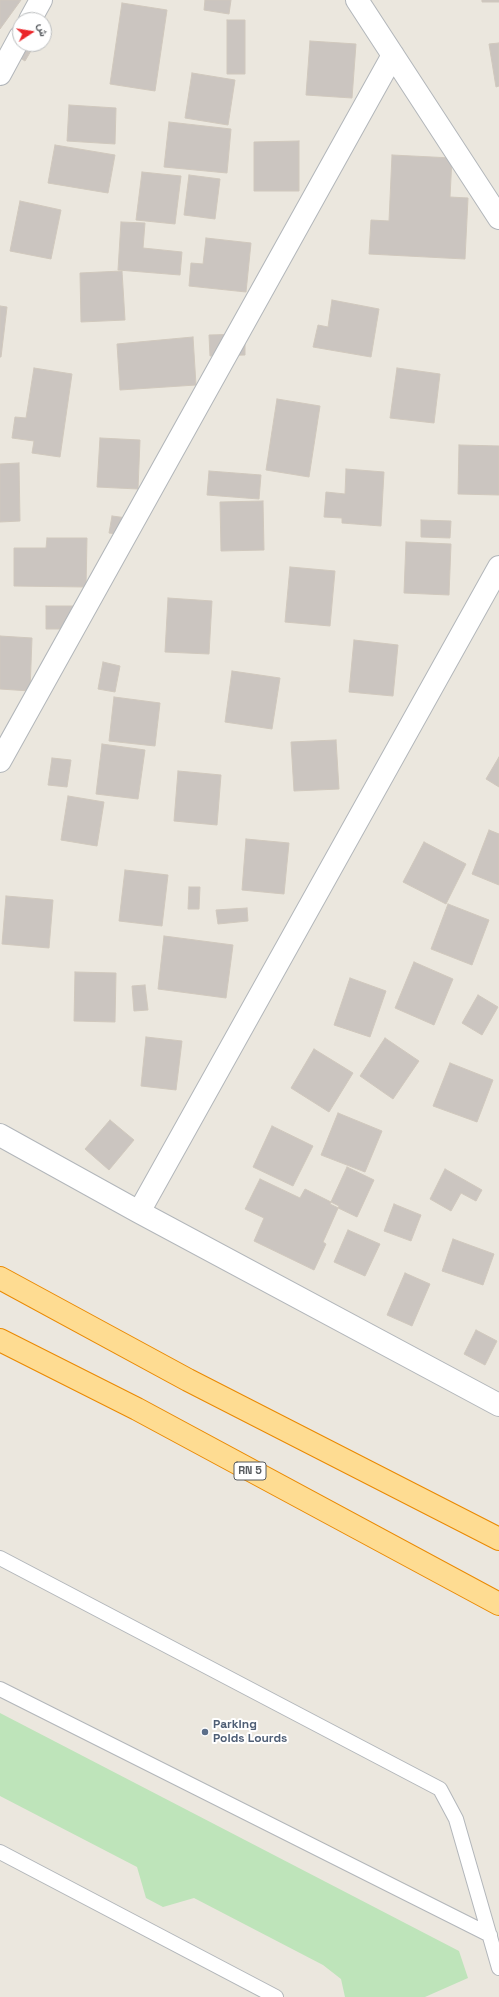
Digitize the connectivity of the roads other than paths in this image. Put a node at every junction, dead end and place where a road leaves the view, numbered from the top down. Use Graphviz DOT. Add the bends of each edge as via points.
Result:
graph roads {
  1 [pos="41,0"];
  2 [pos="357,0"];
  3 [pos="34,12"];
  4 [pos="12,52"];
  5 [pos="393,55"];
  6 [pos="0,74"];
  7 [pos="499,218"];
  8 [pos="499,567"];
  9 [pos="0,761"];
  10 [pos="0,1135"];
  11 [pos="139,1212"];
  12 [pos="0,1278"];
  13 [pos="0,1340"];
  14 [pos="499,1405"];
  15 [pos="499,1539"];
  16 [pos="0,1558"];
  17 [pos="499,1604"];
  18 [pos="0,1689"];
  19 [pos="0,1852"];
  20 [pos="490,1936"];
  21 [pos="499,1968"];
  22 [pos="276,1997"];
  1 -- 3 [label="street"];
  2 -- 5 [label="street"];
  4 -- 6 [label="street"];
  5 -- 7 [label="street"];
  5 -- 9 [label="street"];
  8 -- 11 [label="street"];
  10 -- 11 [label="street"];
  11 -- 14 [label="street"];
  12 -- 15 [label="highway" via="188,1380"];
  13 -- 17 [label="highway, RN 5" via="137,1410"];
  16 -- 20 [label="lane" via="440,1789 456,1819"];
  18 -- 20 [label="lane"];
  19 -- 22 [label="lane"];
  20 -- 21 [label="lane"];
}
